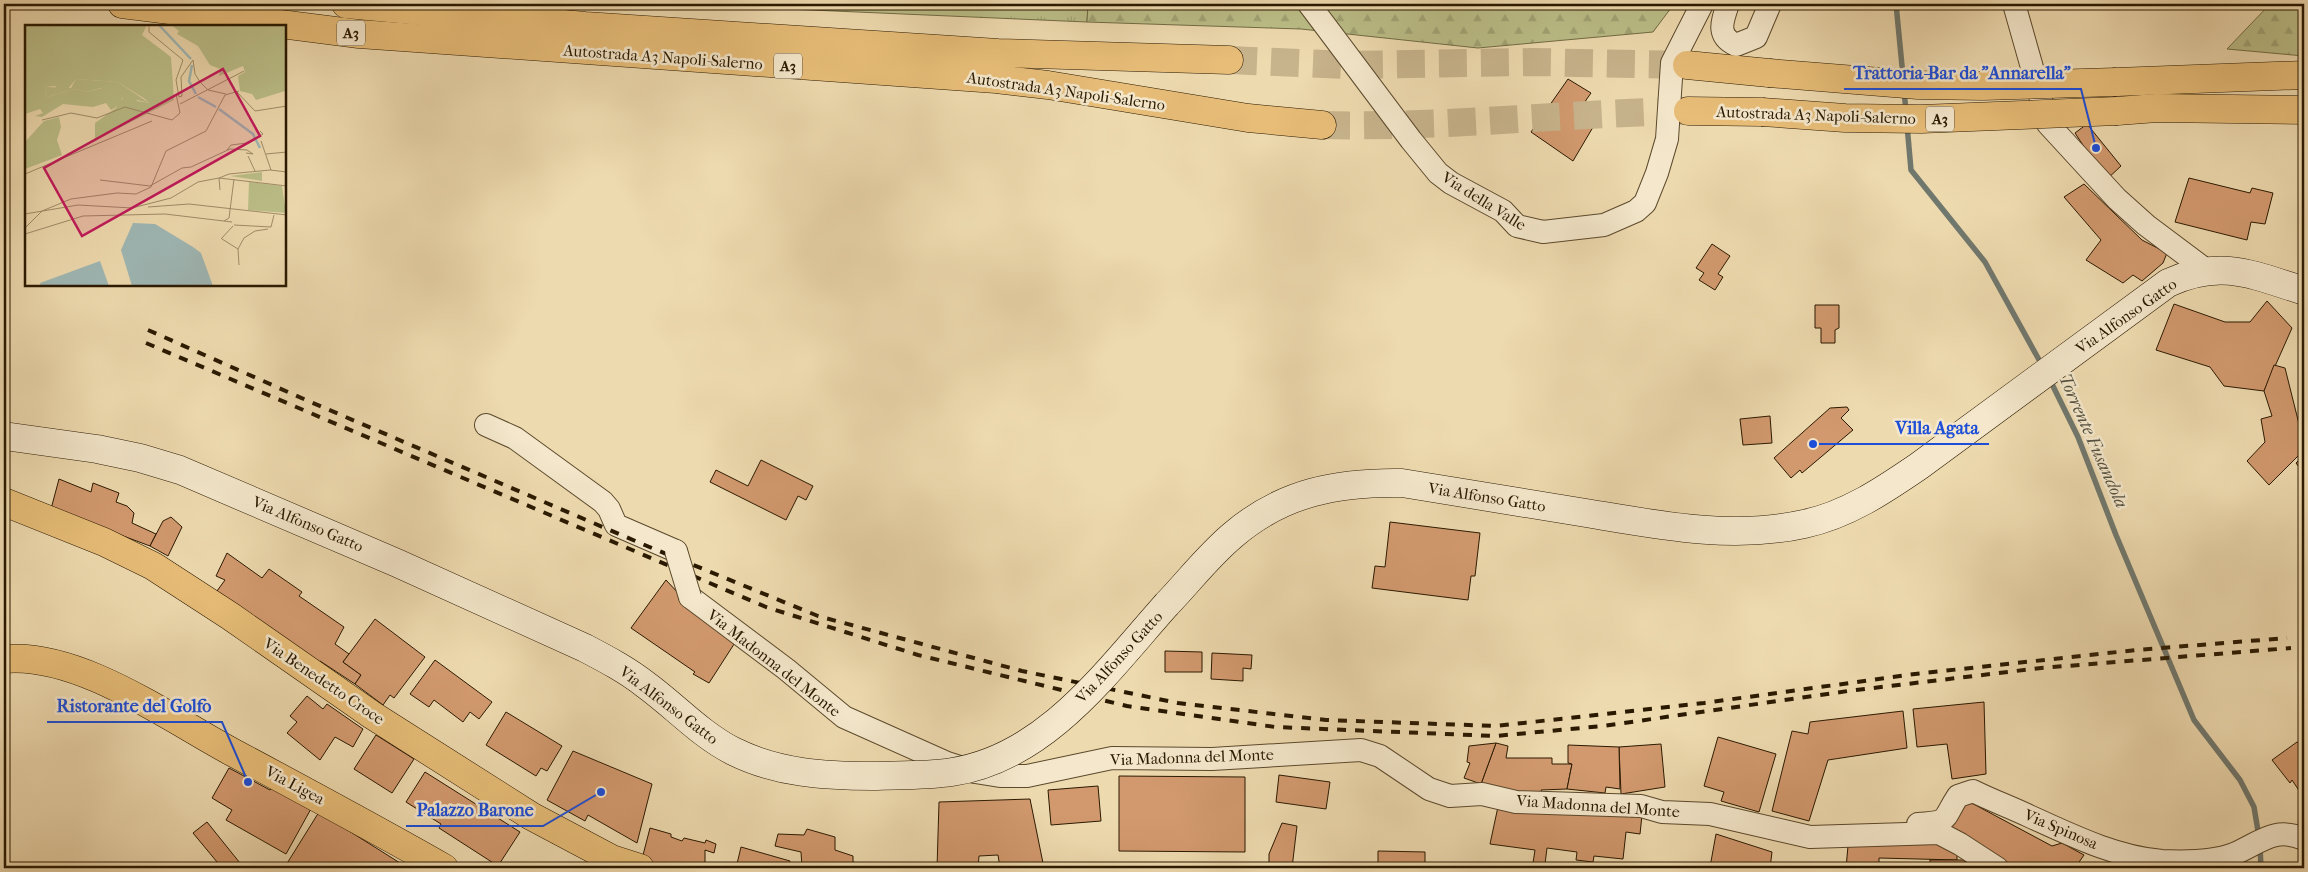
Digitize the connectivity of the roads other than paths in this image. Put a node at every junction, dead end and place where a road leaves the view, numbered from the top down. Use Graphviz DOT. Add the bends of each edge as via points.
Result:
graph roads {
  1 [pos="122,4"];
  2 [pos="346,4"];
  3 [pos="1309,4"];
  4 [pos="1702,4"];
  5 [pos="1728,4"];
  6 [pos="1770,4"];
  7 [pos="2014,4"];
  8 [pos="583,38"];
  9 [pos="1229,60"];
  10 [pos="1687,65"];
  11 [pos="2301,75"];
  12 [pos="2299,110"];
  13 [pos="1688,111"];
  14 [pos="1322,124"];
  15 [pos="2206,270"];
  16 [pos="2304,291"];
  17 [pos="486,425"];
  18 [pos="4,436"];
  19 [pos="4,502"];
  20 [pos="4,660"];
  21 [pos="1831,836"];
  22 [pos="2304,839"];
  23 [pos="444,868"];
  24 [pos="640,868"];
  25 [pos="1996,868"];
  1 -- 8 [label="main road, Autostrada A3 Napoli-Salerno / A3" via="359,34"];
  2 -- 8 [label="main road, Autostrada A3 Napoli-Salerno / A3"];
  3 -- 4 [label="street, Via della Valle" via="1438,174 1503,211 1520,228 1543,232 1604,225 1636,212 1645,203 1666,139 1672,63"];
  5 -- 6 [label="street" via="1722,22 1723,33 1727,41 1736,45 1756,37"];
  7 -- 15 [label="street" via="2048,124 2117,199"];
  8 -- 9 [label="main road, Autostrada A3 Napoli-Salerno / A3"];
  8 -- 14 [label="main road, Autostrada A3 Napoli-Salerno / A3" via="1048,85 1248,118"];
  10 -- 11 [label="main road, A3, bridge" via="1838,79 1964,86"];
  12 -- 13 [label="main road, Autostrada A3 Napoli-Salerno / A3, bridge" via="2157,108 1920,119"];
  15 -- 16 [label="main road, Via Alfonso Gatto" via="2237,271"];
  15 -- 18 [label="main road, Via Alfonso Gatto, bridge" via="2168,283 1880,492 1842,512 1805,524 1766,530 1668,527 1402,483 1365,482 1300,496 1264,512 1233,535 1059,720 1029,744 993,762 951,772 828,775 761,764 703,733 648,686 585,648 243,496 180,470 140,458"];
  17 -- 21 [label="street, Via Madonna del Monte, bridge" via="515,438 603,502 616,525 676,551 690,597 844,717 947,763 975,772 1027,776 1112,758 1212,758 1361,750 1380,756 1429,790 1450,796 1482,794 1516,802 1641,806 1662,812 1710,814 1810,836"];
  19 -- 24 [label="main road, Via Benedetto Croce" via="104,542 153,566 372,715 531,816 612,859"];
  20 -- 23 [label="main road, Via Ligea" via="52,662 85,673"];
  21 -- 22 [label="street, Via Spinosa" via="1843,828 1940,822 1948,816 1958,796 1973,791 2086,842 2140,858 2163,861 2215,859 2238,852 2274,834 2288,833"];
  21 -- 25 [label="street, Via Madonna del Monte" via="1939,833"];
}
